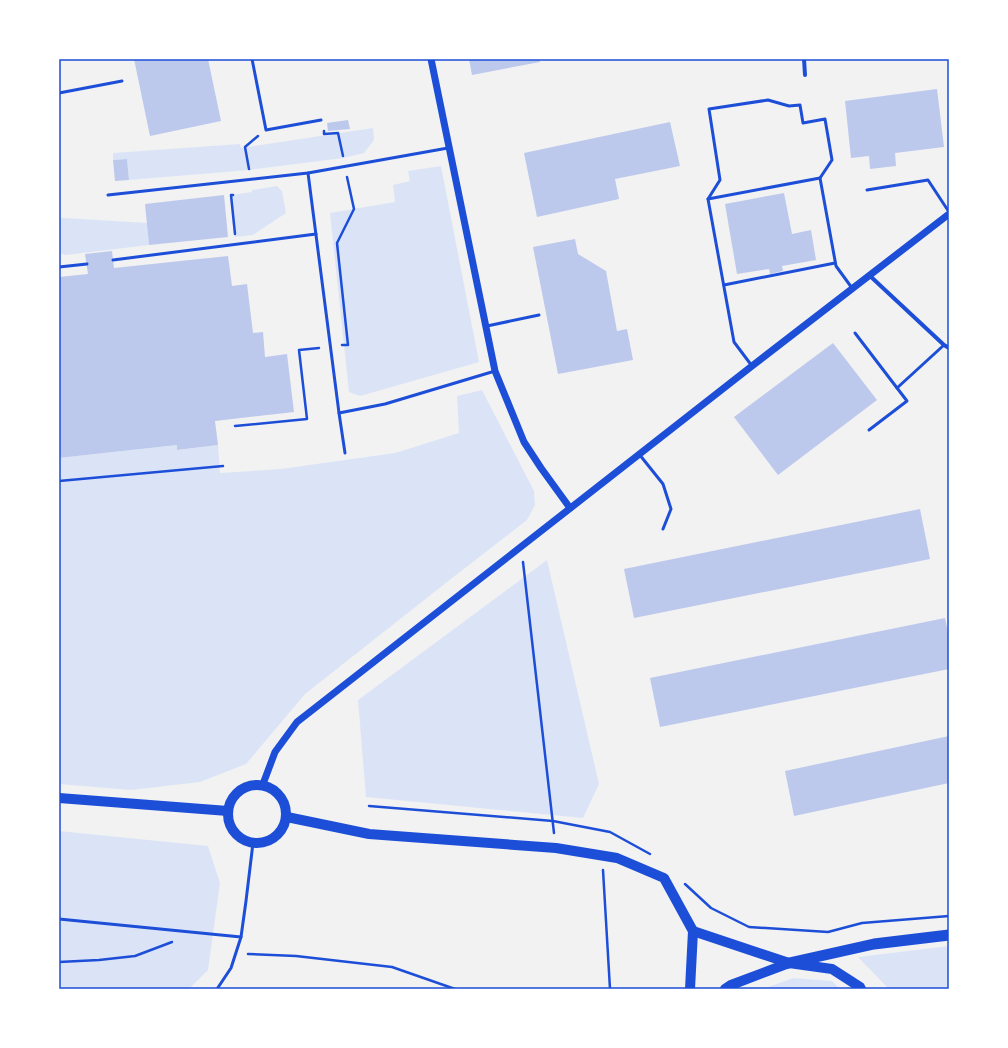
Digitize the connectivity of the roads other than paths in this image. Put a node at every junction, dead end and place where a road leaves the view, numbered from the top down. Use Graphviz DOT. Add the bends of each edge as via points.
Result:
graph roads {
  1 [pos="252,59"];
  2 [pos="431,59"];
  3 [pos="804,59"];
  4 [pos="805,75"];
  5 [pos="122,81"];
  6 [pos="59,93"];
  7 [pos="321,120"];
  8 [pos="450,148"];
  9 [pos="308,173"];
  10 [pos="820,178"];
  11 [pos="867,190"];
  12 [pos="108,195"];
  13 [pos="708,199"];
  14 [pos="949,213"];
  15 [pos="316,234"];
  16 [pos="113,260"];
  17 [pos="835,263"];
  18 [pos="87,264"];
  19 [pos="59,267"];
  20 [pos="870,275"];
  21 [pos="724,285"];
  22 [pos="852,289"];
  23 [pos="539,315"];
  24 [pos="487,326"];
  25 [pos="855,333"];
  26 [pos="944,345"];
  27 [pos="949,348"];
  28 [pos="752,366"];
  29 [pos="495,371"];
  30 [pos="897,388"];
  31 [pos="339,412"];
  32 [pos="869,430"];
  33 [pos="345,453"];
  34 [pos="639,454"];
  35 [pos="570,508"];
  36 [pos="663,529"];
  37 [pos="262,784"];
  38 [pos="59,798"];
  39 [pos="228,811"];
  40 [pos="287,817"];
  41 [pos="253,843"];
  42 [pos="59,919"];
  43 [pos="693,931"];
  44 [pos="949,935"];
  45 [pos="241,937"];
  46 [pos="789,962"];
  47 [pos="861,988"];
  48 [pos="216,989"];
  49 [pos="690,989"];
  50 [pos="725,989"];
  1 -- 7 [label="lane" via="266,130"];
  2 -- 8 [label="street"];
  3 -- 4 [label="street"];
  5 -- 6 [label="lane"];
  8 -- 9 [label="lane"];
  8 -- 24 [label="street"];
  9 -- 12 [label="lane"];
  9 -- 15 [label="lane"];
  10 -- 13 [label="lane"];
  10 -- 13 [label="lane" via="832,160 825,119 803,123 800,105 789,106 768,100 709,109 720,180"];
  10 -- 17 [label="lane"];
  11 -- 14 [label="lane" via="928,180"];
  13 -- 21 [label="lane"];
  14 -- 20 [label="street"];
  15 -- 16 [label="lane"];
  15 -- 31 [label="lane"];
  17 -- 21 [label="lane"];
  17 -- 22 [label="lane"];
  18 -- 19 [label="lane"];
  20 -- 22 [label="street"];
  20 -- 26 [label="street"];
  21 -- 28 [label="lane" via="734,342"];
  22 -- 28 [label="street"];
  23 -- 24 [label="lane"];
  24 -- 29 [label="street"];
  25 -- 30 [label="lane"];
  26 -- 27 [label="street"];
  26 -- 30 [label="lane"];
  28 -- 34 [label="street"];
  29 -- 31 [label="lane" via="385,404"];
  29 -- 35 [label="street" via="524,442"];
  30 -- 32 [label="lane" via="907,400"];
  31 -- 33 [label="lane"];
  34 -- 35 [label="street"];
  34 -- 36 [label="lane" via="663,484 671,509"];
  35 -- 37 [label="street" via="297,722 275,752"];
  37 -- 39 [label="main road" via="243,787 230,801"];
  37 -- 40 [label="main road" via="273,788 281,796 286,806"];
  38 -- 39 [label="main road"];
  39 -- 41 [label="main road" via="229,822 234,832 242,839"];
  40 -- 41 [label="main road" via="279,834 272,840"];
  40 -- 43 [label="main road" via="369,834 556,848 617,858 664,878"];
  41 -- 45 [label="lane"];
  42 -- 45 [label="lane"];
  43 -- 46 [label="main road"];
  43 -- 49 [label="main road"];
  44 -- 46 [label="highway" via="874,944"];
  45 -- 48 [label="lane" via="231,968"];
  46 -- 47 [label="main road" via="832,969"];
  46 -- 50 [label="main road"];
}
